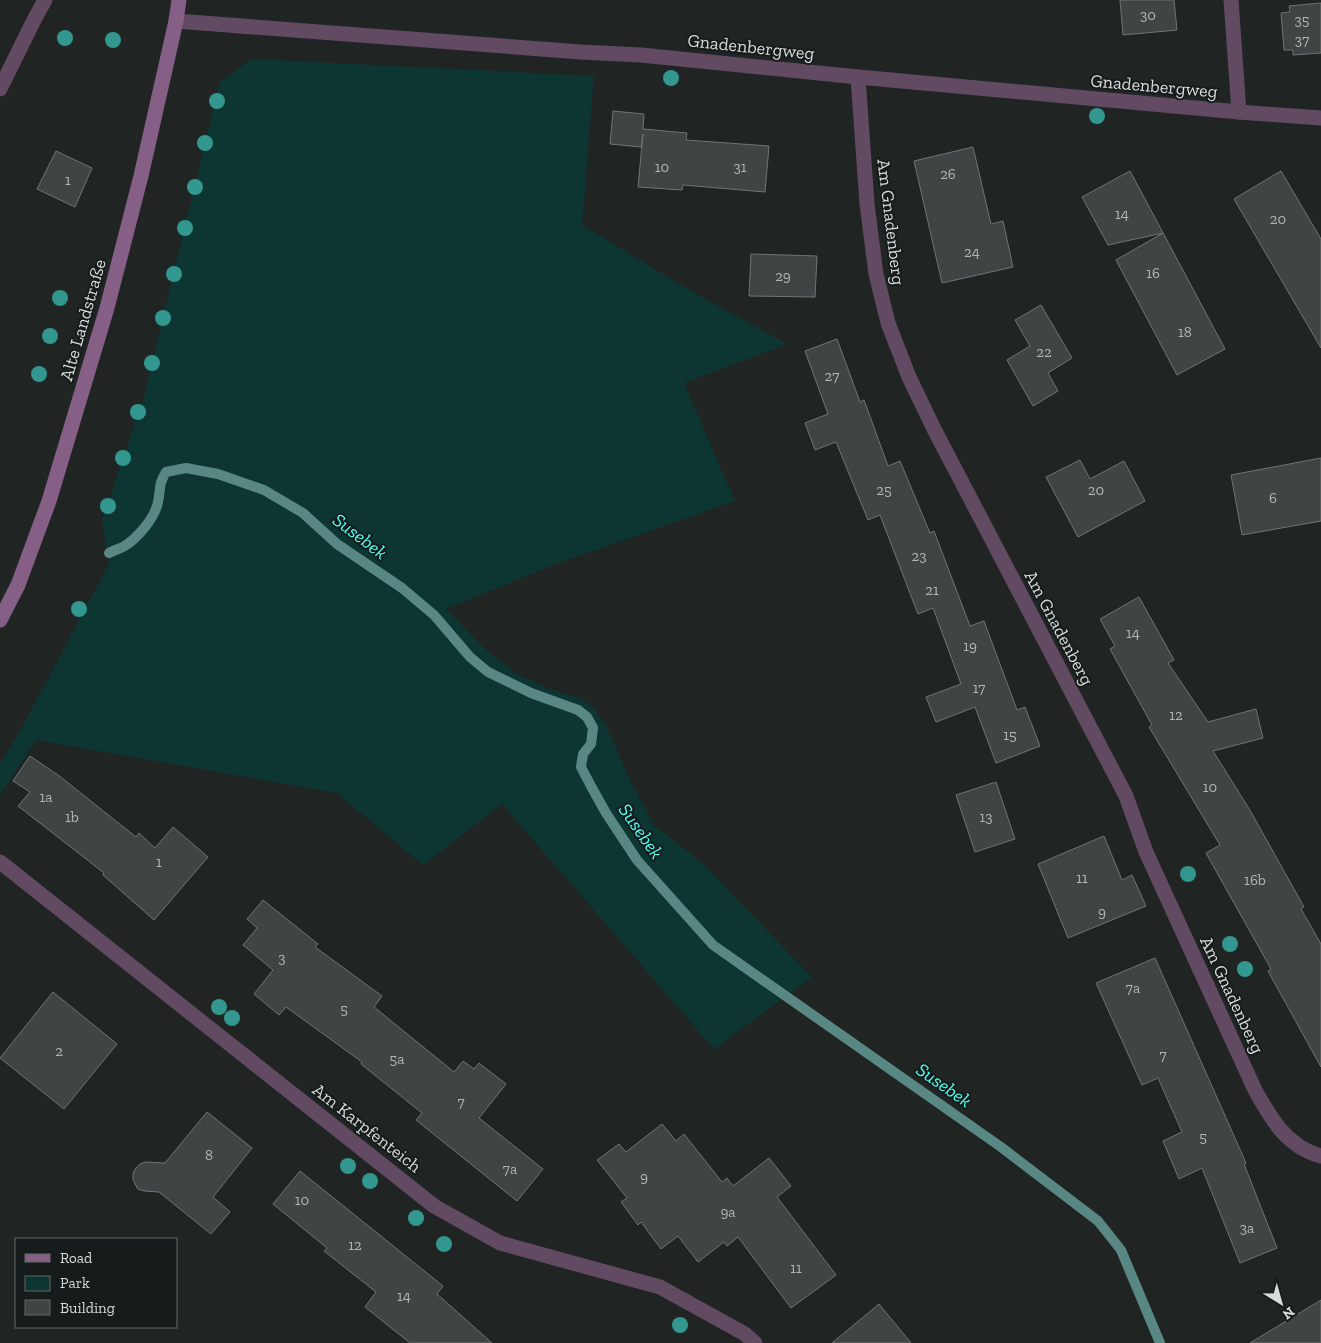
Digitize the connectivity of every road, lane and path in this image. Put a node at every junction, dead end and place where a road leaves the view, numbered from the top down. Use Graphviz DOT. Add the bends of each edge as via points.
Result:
graph roads {
  1 [pos="45,0"];
  2 [pos="179,0"];
  3 [pos="1231,0"];
  4 [pos="176,21"];
  5 [pos="858,77"];
  6 [pos="0,89"];
  7 [pos="1239,112"];
  8 [pos="1321,118"];
  9 [pos="0,620"];
  10 [pos="0,862"];
  11 [pos="1321,1156"];
  12 [pos="755,1343"];
  1 -- 6 [label="street"];
  2 -- 4 [label="main road, Alte Landstraße"];
  3 -- 7 [label="street"];
  4 -- 5 [label="street, Gnadenbergweg" via="641,55"];
  4 -- 9 [label="main road, Alte Landstraße" via="107,308 49,501 18,585"];
  5 -- 7 [label="street, Gnadenbergweg"];
  5 -- 11 [label="street, Am Gnadenberg" via="867,204 876,274 888,323 909,377 1126,796 1146,852 1255,1090 1269,1116 1284,1134 1307,1153"];
  7 -- 8 [label="street, Gnadenbergweg"];
  10 -- 12 [label="street, Am Karpfenteich" via="434,1206 500,1243 660,1287 745,1334"];
}
